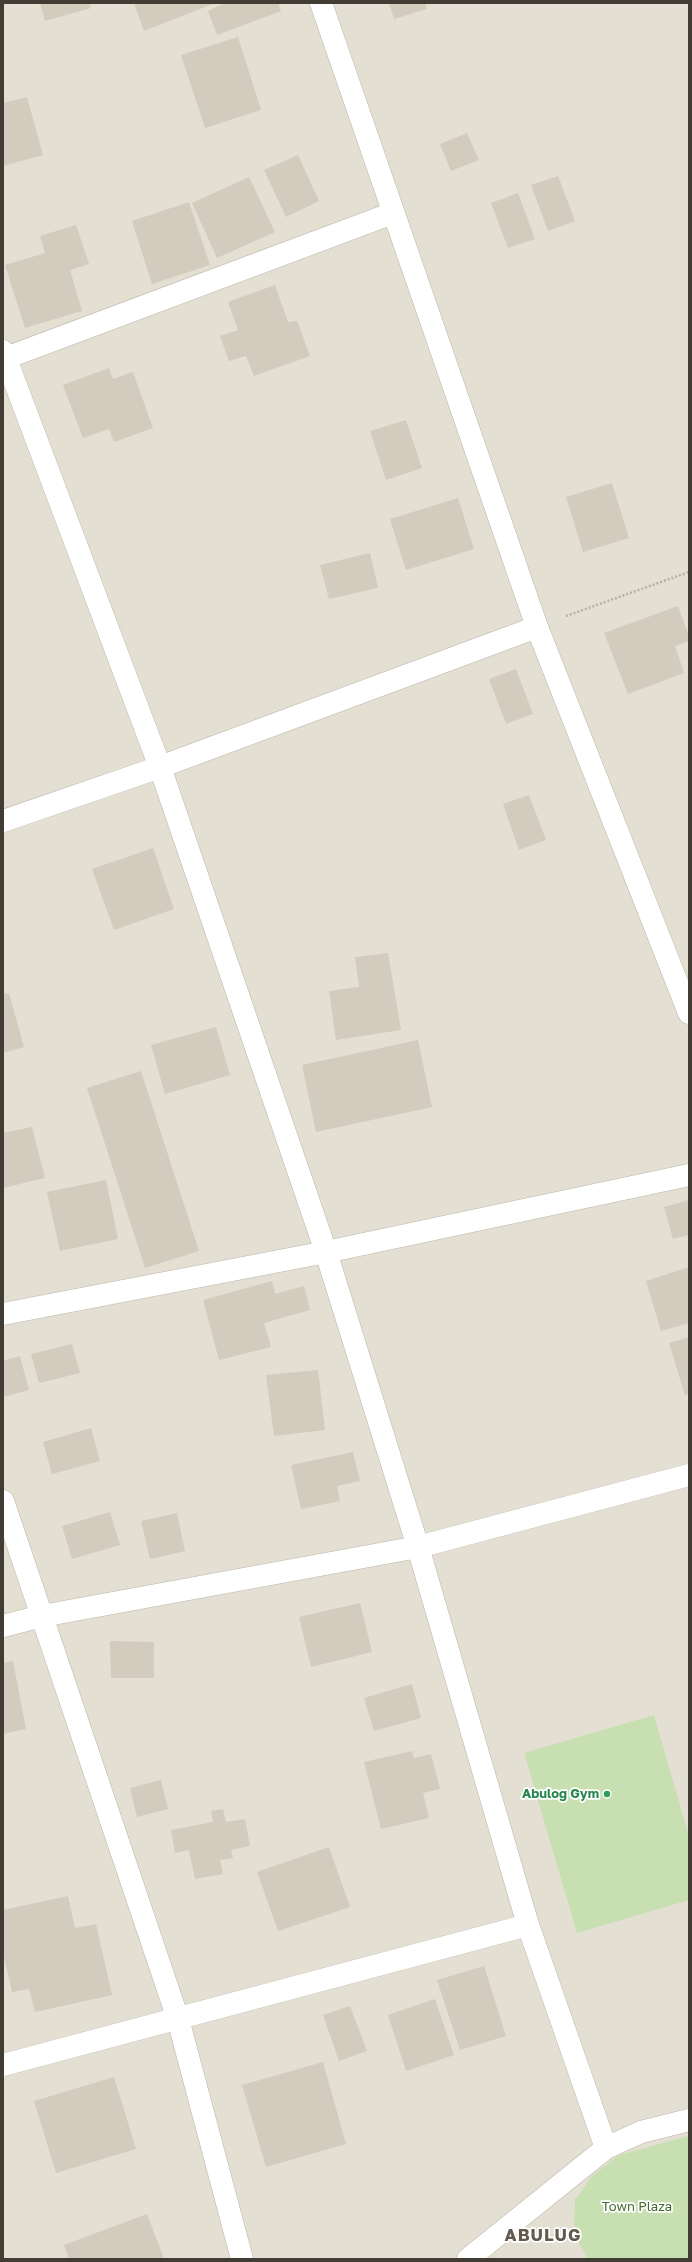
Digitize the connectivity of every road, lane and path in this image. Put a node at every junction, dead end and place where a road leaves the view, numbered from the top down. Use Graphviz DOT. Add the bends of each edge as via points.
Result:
graph roads {
  1 [pos="321,3"];
  2 [pos="393,213"];
  3 [pos="4,356"];
  4 [pos="689,572"];
  5 [pos="537,627"];
  6 [pos="160,767"];
  7 [pos="3,821"];
  8 [pos="689,1013"];
  9 [pos="689,1175"];
  10 [pos="326,1252"];
  11 [pos="3,1314"];
  12 [pos="689,1475"];
  13 [pos="3,1501"];
  14 [pos="418,1547"];
  15 [pos="42,1616"];
  16 [pos="3,1626"];
  17 [pos="528,1924"];
  18 [pos="178,2019"];
  19 [pos="3,2064"];
  20 [pos="689,2120"];
  21 [pos="606,2148"];
  22 [pos="242,2259"];
  23 [pos="468,2259"];
  1 -- 2 [label="street"];
  2 -- 3 [label="street"];
  2 -- 5 [label="street"];
  3 -- 6 [label="street"];
  4 -- 5 [label="path"];
  5 -- 6 [label="street"];
  5 -- 8 [label="street"];
  6 -- 7 [label="street"];
  6 -- 10 [label="street"];
  9 -- 10 [label="street"];
  10 -- 11 [label="street"];
  10 -- 14 [label="street"];
  12 -- 14 [label="street"];
  13 -- 15 [label="street"];
  14 -- 15 [label="street"];
  14 -- 17 [label="street"];
  15 -- 16 [label="street"];
  15 -- 18 [label="street"];
  17 -- 18 [label="street"];
  17 -- 21 [label="street"];
  18 -- 19 [label="street"];
  18 -- 22 [label="street"];
  20 -- 21 [label="street" via="641,2132"];
  21 -- 23 [label="street"];
}
